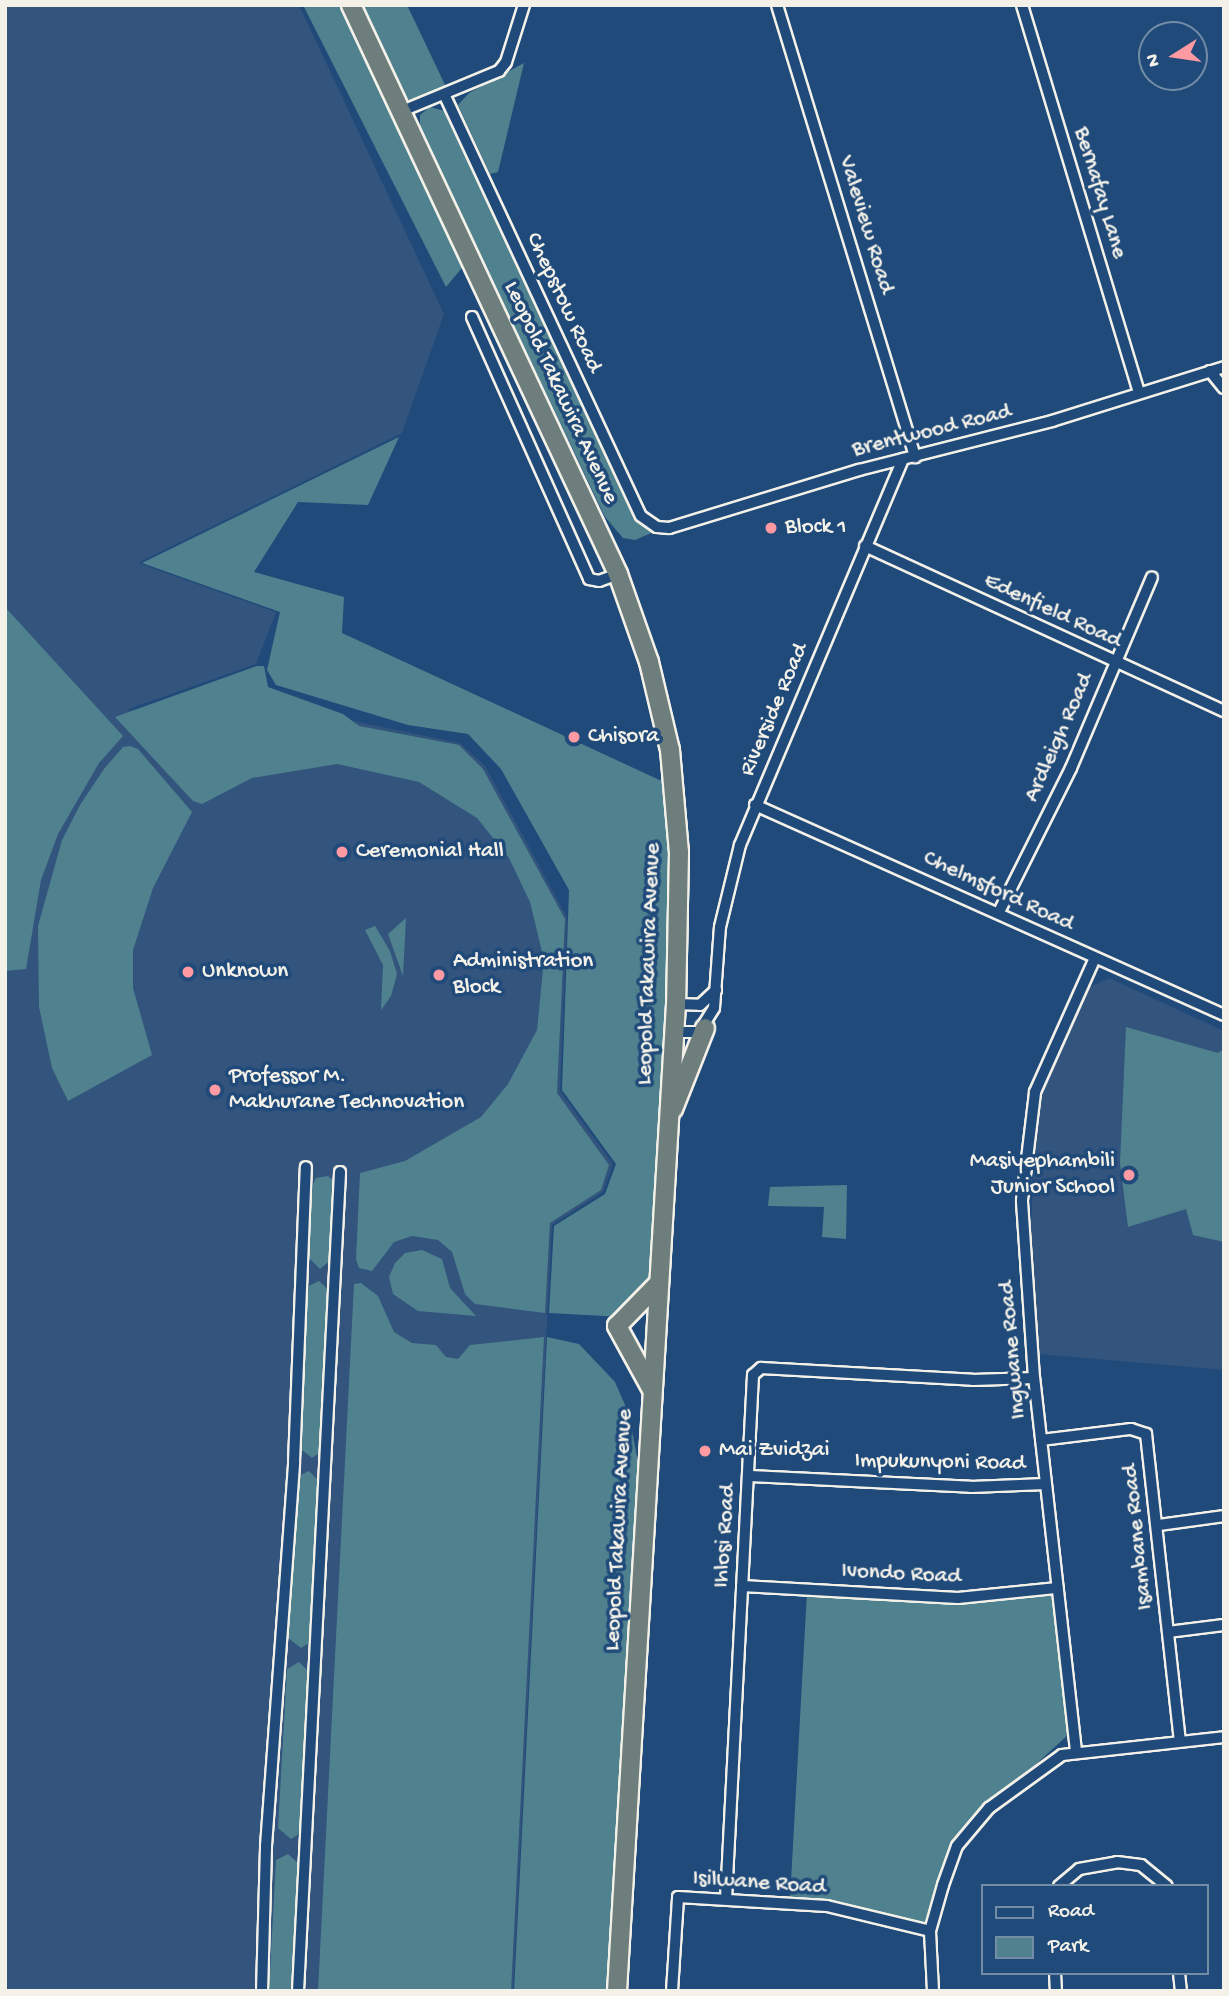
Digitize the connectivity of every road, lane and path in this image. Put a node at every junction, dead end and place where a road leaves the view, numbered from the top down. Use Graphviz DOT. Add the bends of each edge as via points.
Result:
graph roads {
  1 [pos="351,5"];
  2 [pos="524,5"];
  3 [pos="777,5"];
  4 [pos="1022,5"];
  5 [pos="444,96"];
  6 [pos="402,111"];
  7 [pos="472,317"];
  8 [pos="1224,367"];
  9 [pos="1210,371"];
  10 [pos="1224,388"];
  11 [pos="1139,393"];
  12 [pos="915,457"];
  13 [pos="903,459"];
  14 [pos="650,524"];
  15 [pos="865,547"];
  16 [pos="618,574"];
  17 [pos="1153,577"];
  18 [pos="1114,662"];
  19 [pos="1224,711"];
  20 [pos="755,805"];
  21 [pos="999,912"];
  22 [pos="1095,958"];
  23 [pos="719,986"];
  24 [pos="676,1004"];
  25 [pos="1224,1015"];
  26 [pos="705,1028"];
  27 [pos="674,1032"];
  28 [pos="670,1116"];
  29 [pos="306,1167"];
  30 [pos="340,1172"];
  31 [pos="658,1284"];
  32 [pos="1034,1378"];
  33 [pos="653,1392"];
  34 [pos="1041,1440"];
  35 [pos="750,1476"];
  36 [pos="1045,1484"];
  37 [pos="1224,1516"];
  38 [pos="1159,1525"];
  39 [pos="742,1586"];
  40 [pos="1057,1588"];
  41 [pos="1224,1625"];
  42 [pos="1168,1632"];
  43 [pos="1224,1737"];
  44 [pos="1180,1741"];
  45 [pos="1076,1751"];
  46 [pos="1061,1884"];
  47 [pos="1165,1884"];
  48 [pos="726,1899"];
  49 [pos="930,1931"];
  50 [pos="262,1991"];
  51 [pos="298,1991"];
  52 [pos="617,1991"];
  53 [pos="672,1991"];
  54 [pos="933,1991"];
  1 -- 6 [label="highway, Leopold Takawira Avenue"];
  2 -- 5 [label="street" via="503,66"];
  3 -- 12 [label="street, Valeview Road"];
  4 -- 11 [label="street, Bernafay Lane"];
  5 -- 6 [label="street"];
  5 -- 14 [label="street, Chepstow Road" via="641,516"];
  6 -- 16 [label="highway, Leopold Takawira Avenue"];
  7 -- 16 [label="street" via="589,579 599,581"];
  8 -- 9 [label="street, Brentwood Road"];
  9 -- 10 [label="street"];
  9 -- 11 [label="street, Brentwood Road"];
  11 -- 12 [label="street, Brentwood Road"];
  12 -- 13 [label="street, Brentwood Road"];
  13 -- 14 [label="street, Brentwood Road" via="668,528"];
  13 -- 15 [label="street, Riverside Road"];
  15 -- 18 [label="street, Edenfield Road"];
  15 -- 20 [label="street, Riverside Road"];
  16 -- 24 [label="highway, Leopold Takawira Avenue" via="649,662 670,750 679,852"];
  17 -- 18 [label="street, Ardleigh Road"];
  18 -- 19 [label="street, Edenfield Road"];
  18 -- 21 [label="street, Ardleigh Road" via="1071,768"];
  20 -- 21 [label="street, Chelmsford Road"];
  20 -- 23 [label="street, Riverside Road" via="723,908"];
  21 -- 22 [label="street, Chelmsford Road"];
  22 -- 25 [label="street, Chelmsford Road"];
  22 -- 32 [label="street, Ingwane Road" via="1035,1092 1026,1146 1023,1230"];
  23 -- 24 [label="street" via="700,1005"];
  23 -- 26 [label="street, Riverside Road"];
  24 -- 27 [label="highway, Leopold Takawira Avenue"];
  26 -- 27 [label="street"];
  26 -- 28 [label="highway"];
  27 -- 28 [label="highway, Leopold Takawira Avenue"];
  28 -- 31 [label="highway, Leopold Takawira Avenue"];
  29 -- 50 [label="street" via="294,1462 266,1846"];
  30 -- 51 [label="street"];
  31 -- 33 [label="highway, Leopold Takawira Avenue"];
  31 -- 33 [label="highway" via="617,1326"];
  32 -- 34 [label="street, Ingwane Road"];
  32 -- 35 [label="street, Ihlosi Road" via="973,1380 761,1368 753,1375"];
  33 -- 52 [label="highway, Leopold Takawira Avenue"];
  34 -- 36 [label="street, Ingwane Road"];
  34 -- 38 [label="street, Isambane Road" via="1142,1431 1148,1440"];
  35 -- 36 [label="street, Impukunyoni Road" via="971,1487"];
  35 -- 39 [label="street, Ihlosi Road"];
  36 -- 40 [label="street, Ingwane Road"];
  37 -- 38 [label="street"];
  38 -- 42 [label="street, Isambane Road"];
  39 -- 40 [label="street, Ivondo Road" via="958,1598"];
  39 -- 48 [label="street, Ihlosi Road"];
  40 -- 45 [label="street, Ingwane Road"];
  41 -- 42 [label="street"];
  42 -- 44 [label="street, Isambane Road"];
  43 -- 44 [label="street"];
  44 -- 45 [label="street"];
  45 -- 49 [label="street" via="1052,1760 966,1832 952,1859"];
  46 -- 47 [label="street" via="1079,1869 1117,1862 1141,1865"];
  48 -- 49 [label="street, Isilwane Road" via="827,1906"];
  48 -- 53 [label="street, Isilwane Road" via="676,1898"];
  49 -- 54 [label="street"];
}
